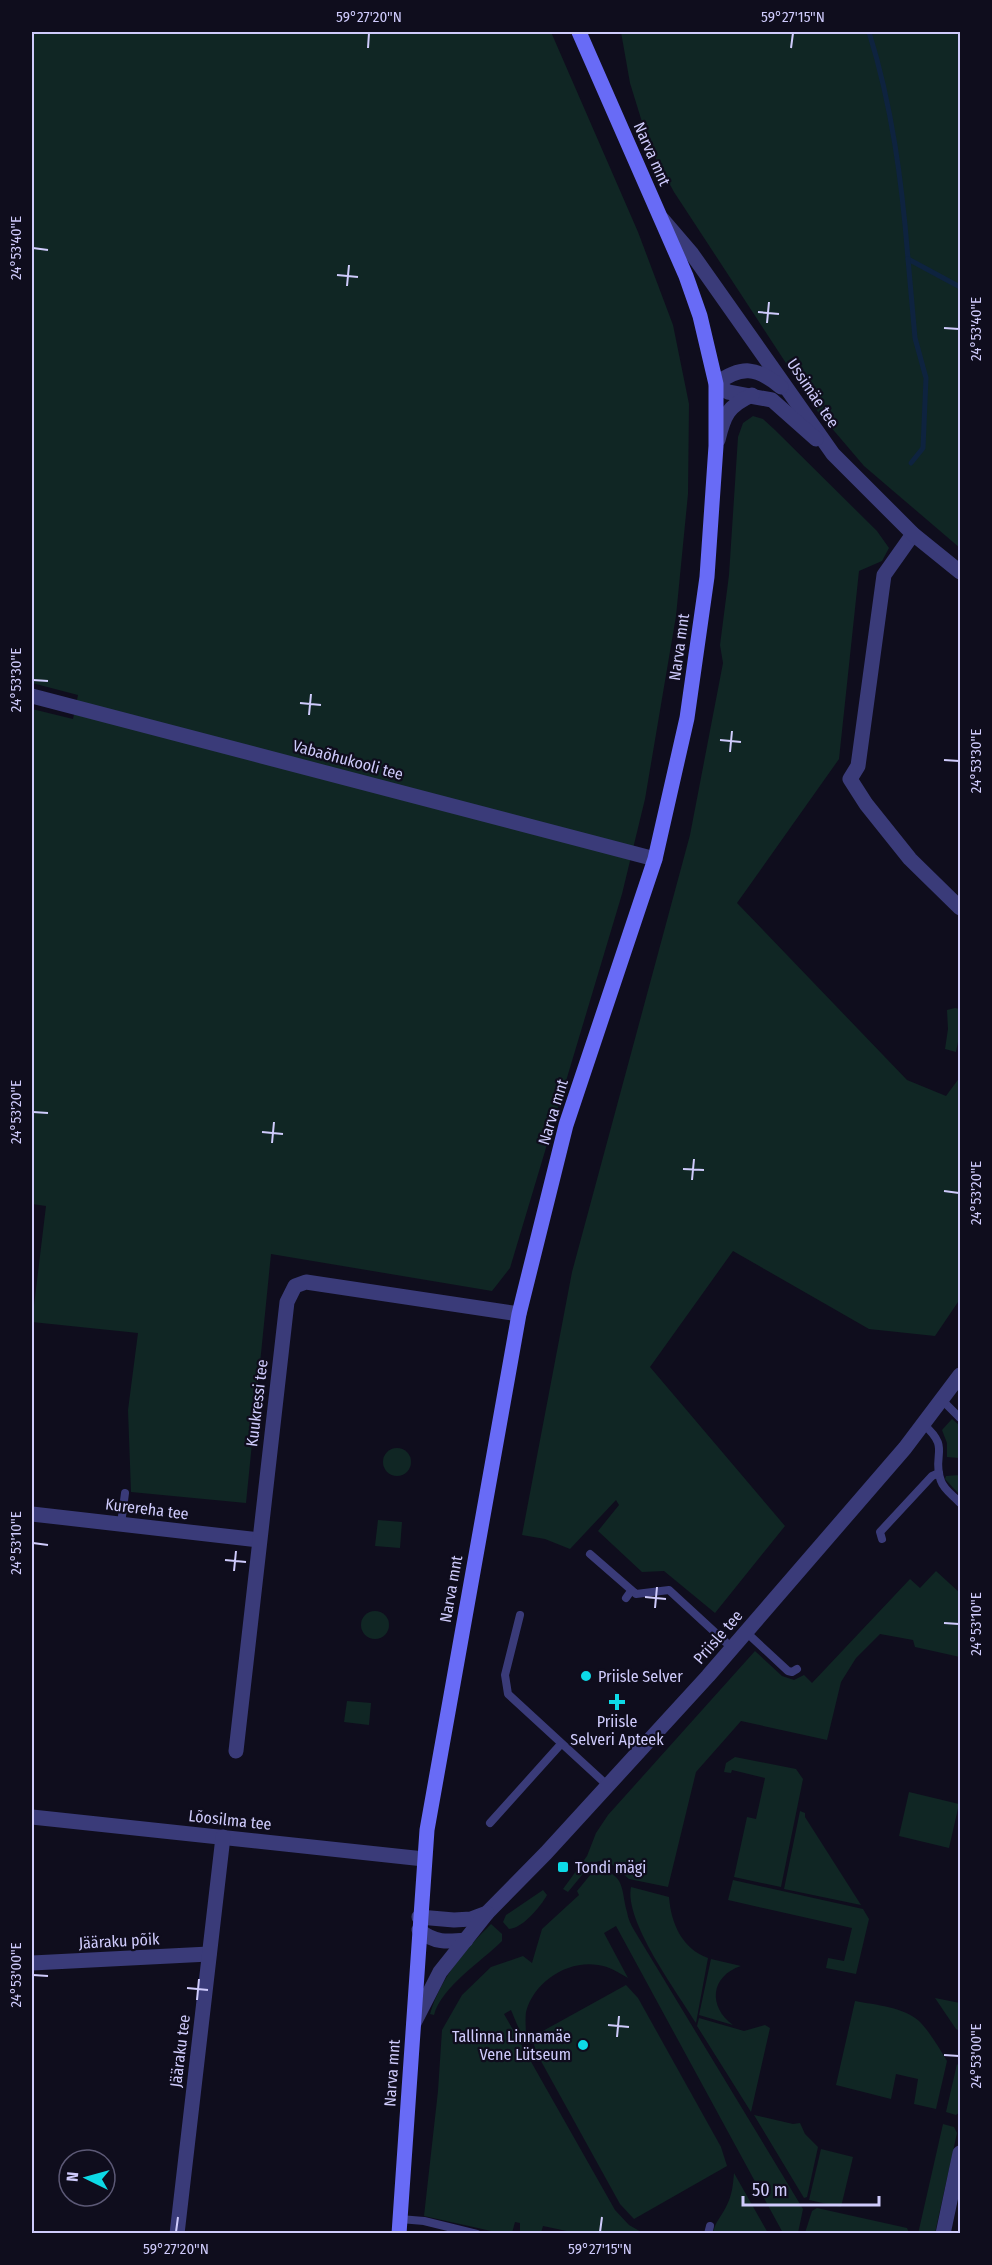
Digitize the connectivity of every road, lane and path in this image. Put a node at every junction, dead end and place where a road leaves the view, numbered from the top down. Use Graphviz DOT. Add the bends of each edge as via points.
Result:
graph roads {
  1 [pos="579,32"];
  2 [pos="658,214"];
  3 [pos="716,384"];
  4 [pos="791,394"];
  5 [pos="752,395"];
  6 [pos="716,446"];
  7 [pos="833,454"];
  8 [pos="913,534"];
  9 [pos="960,572"];
  10 [pos="32,696"];
  11 [pos="654,859"];
  12 [pos="960,908"];
  13 [pos="519,1314"];
  14 [pos="960,1375"];
  15 [pos="942,1400"];
  16 [pos="960,1418"];
  17 [pos="923,1424"];
  18 [pos="939,1473"];
  19 [pos="125,1493"];
  20 [pos="960,1503"];
  21 [pos="32,1514"];
  22 [pos="121,1524"];
  23 [pos="882,1539"];
  24 [pos="259,1540"];
  25 [pos="590,1554"];
  26 [pos="520,1615"];
  27 [pos="746,1632"];
  28 [pos="732,1648"];
  29 [pos="797,1669"];
  30 [pos="561,1744"];
  31 [pos="236,1751"];
  32 [pos="607,1785"];
  33 [pos="32,1817"];
  34 [pos="490,1823"];
  35 [pos="223,1837"];
  36 [pos="424,1859"];
  37 [pos="487,1913"];
  38 [pos="419,1923"];
  39 [pos="466,1940"];
  40 [pos="209,1954"];
  41 [pos="32,1963"];
  42 [pos="413,2025"];
  43 [pos="960,2153"];
  44 [pos="399,2229"];
  45 [pos="476,2233"];
  46 [pos="177,2234"];
  47 [pos="943,2234"];
  1 -- 2 [label="main road, Narva mnt"];
  2 -- 3 [label="main road, Narva mnt" via="700,316"];
  2 -- 4 [label="street, Ussimäe tee" via="693,254"];
  3 -- 4 [label="street" via="736,371 757,371"];
  3 -- 5 [label="street" via="728,392"];
  3 -- 6 [label="main road, Narva mnt"];
  4 -- 7 [label="street, Ussimäe tee"];
  5 -- 6 [label="street" via="728,411"];
  5 -- 7 [label="street" via="772,400"];
  6 -- 11 [label="main road, Narva mnt" via="707,577 687,718"];
  7 -- 8 [label="street, Ussimäe tee"];
  8 -- 9 [label="street, Ussimäe tee"];
  8 -- 12 [label="street" via="884,575 858,766 850,780 910,859"];
  10 -- 11 [label="street, Vabaõhukooli tee"];
  11 -- 13 [label="main road, Narva mnt" via="566,1125"];
  13 -- 24 [label="street, Kuukressi tee" via="306,1282 295,1286 287,1302"];
  13 -- 36 [label="main road, Narva mnt"];
  14 -- 15 [label="street, Priisle tee"];
  15 -- 16 [label="lane"];
  15 -- 17 [label="street, Priisle tee"];
  17 -- 18 [label="lane" via="936,1436"];
  17 -- 27 [label="street, Priisle tee"];
  18 -- 20 [label="lane" via="942,1484"];
  18 -- 23 [label="lane" via="880,1532"];
  19 -- 22 [label="lane"];
  21 -- 22 [label="street, Kurereha tee"];
  22 -- 24 [label="street, Kurereha tee"];
  24 -- 31 [label="street, Kuukressi tee"];
  25 -- 28 [label="lane" via="628,1594 669,1590"];
  26 -- 30 [label="lane" via="505,1675 508,1694"];
  27 -- 28 [label="street, Priisle tee"];
  27 -- 29 [label="lane" via="788,1671"];
  28 -- 32 [label="street, Priisle tee"];
  30 -- 32 [label="lane"];
  30 -- 34 [label="lane"];
  32 -- 37 [label="street, Priisle tee"];
  33 -- 35 [label="street, Lõosilma tee"];
  35 -- 36 [label="street, Lõosilma tee"];
  35 -- 40 [label="street, Jääraku tee"];
  36 -- 38 [label="main road, Narva mnt"];
  37 -- 38 [label="street" via="471,1919"];
  37 -- 39 [label="street, Priisle tee"];
  38 -- 39 [label="street" via="427,1937 439,1942"];
  38 -- 42 [label="main road, Narva mnt"];
  39 -- 42 [label="street, Priisle tee" via="440,1972"];
  40 -- 41 [label="street, Jääraku põik"];
  40 -- 46 [label="street, Jääraku tee"];
  42 -- 44 [label="main road, Narva mnt"];
  43 -- 47 [label="street"];
  44 -- 45 [label="lane" via="424,2222"];
}
